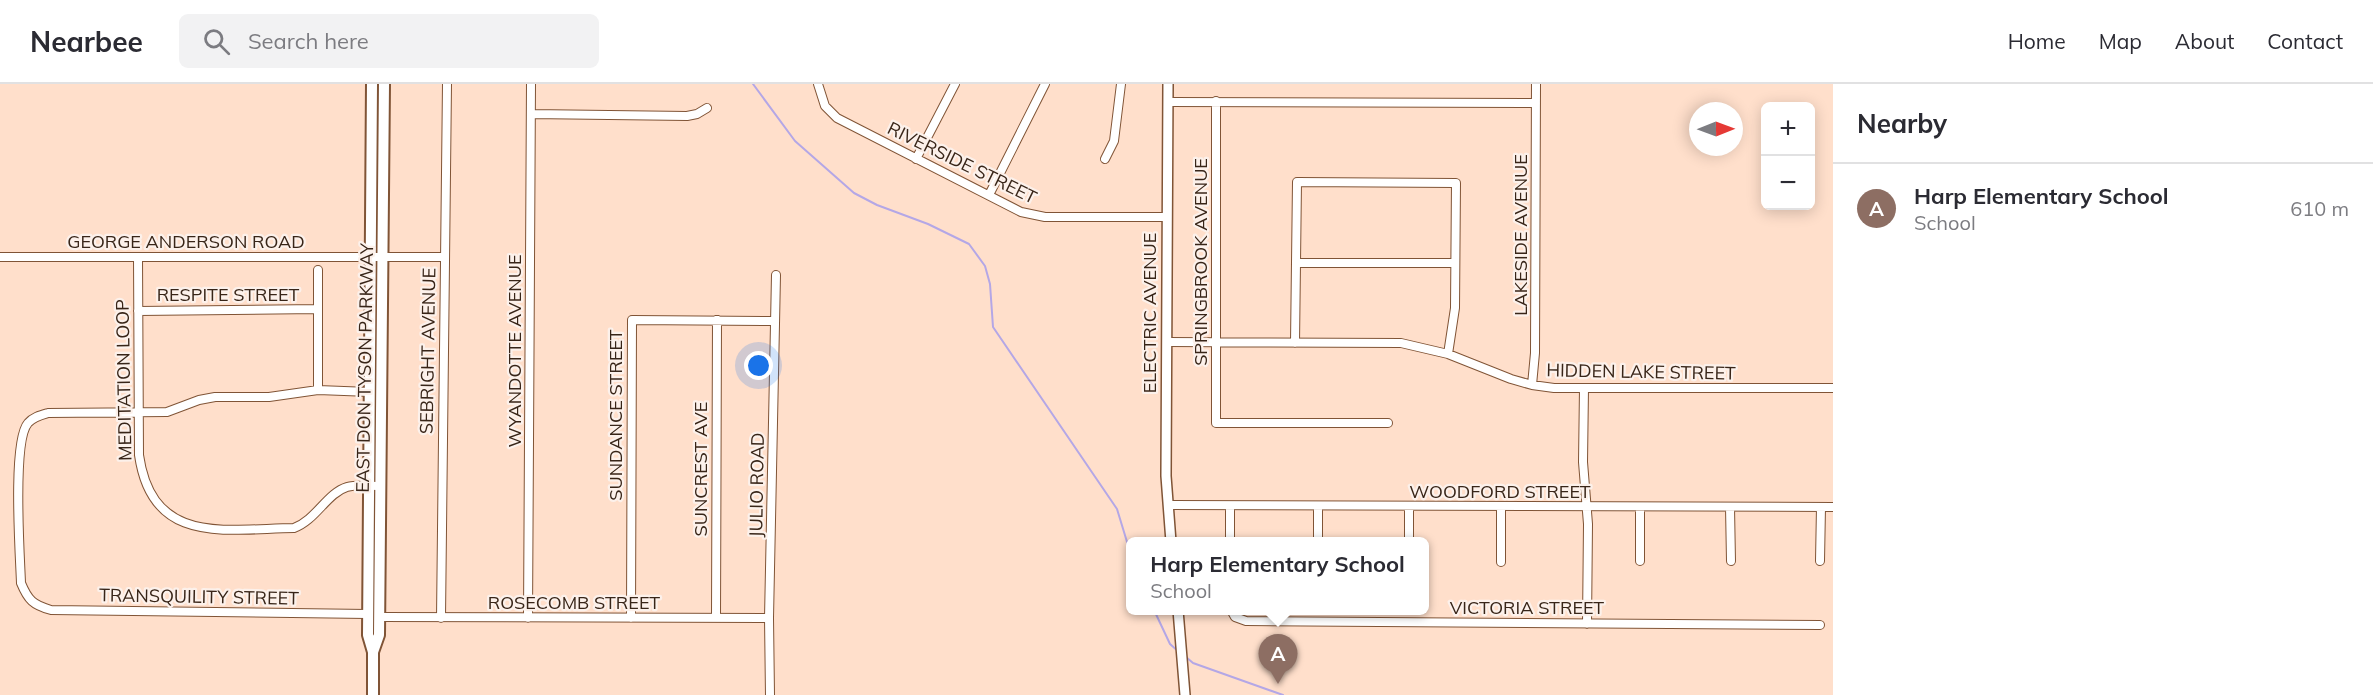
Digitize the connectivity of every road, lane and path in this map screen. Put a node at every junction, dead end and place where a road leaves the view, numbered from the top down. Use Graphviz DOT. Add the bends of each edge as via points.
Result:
graph roads {
  1 [pos="372,84"];
  2 [pos="384,84"];
  3 [pos="447,84"];
  4 [pos="531,84"];
  5 [pos="818,84"];
  6 [pos="955,84"];
  7 [pos="1046,84"];
  8 [pos="1121,84"];
  9 [pos="1168,84"];
  10 [pos="1536,84"];
  11 [pos="1216,101"];
  12 [pos="1168,102"];
  13 [pos="1536,103"];
  14 [pos="707,108"];
  15 [pos="531,114"];
  16 [pos="916,159"];
  17 [pos="1105,159"];
  18 [pos="988,195"];
  19 [pos="1167,217"];
  20 [pos="377,256"];
  21 [pos="0,257"];
  22 [pos="138,257"];
  23 [pos="444,257"];
  24 [pos="1296,263"];
  25 [pos="1455,263"];
  26 [pos="318,270"];
  27 [pos="776,275"];
  28 [pos="318,309"];
  29 [pos="138,311"];
  30 [pos="717,320"];
  31 [pos="775,321"];
  32 [pos="1167,342"];
  33 [pos="1216,342"];
  34 [pos="1295,343"];
  35 [pos="1448,354"];
  36 [pos="1532,385"];
  37 [pos="1584,388"];
  38 [pos="1833,388"];
  39 [pos="318,390"];
  40 [pos="370,392"];
  41 [pos="139,413"];
  42 [pos="1388,423"];
  43 [pos="375,486"];
  44 [pos="1167,505"];
  45 [pos="1230,506"];
  46 [pos="1318,506"];
  47 [pos="1409,506"];
  48 [pos="1501,507"];
  49 [pos="1586,507"];
  50 [pos="1640,507"];
  51 [pos="1730,507"];
  52 [pos="1821,507"];
  53 [pos="1833,507"];
  54 [pos="1170,537"];
  55 [pos="1230,537"];
  56 [pos="1318,537"];
  57 [pos="1409,537"];
  58 [pos="1640,561"];
  59 [pos="1731,561"];
  60 [pos="1820,561"];
  61 [pos="1501,562"];
  62 [pos="368,614"];
  63 [pos="1178,615"];
  64 [pos="1235,615"];
  65 [pos="379,617"];
  66 [pos="441,618"];
  67 [pos="528,618"];
  68 [pos="631,618"];
  69 [pos="716,618"];
  70 [pos="769,618"];
  71 [pos="1587,624"];
  72 [pos="1820,625"];
  73 [pos="373,652"];
  74 [pos="373,695"];
  75 [pos="770,695"];
  76 [pos="1185,695"];
  1 -- 20 [label="main road, EAST DON TYSON PARKWAY"];
  2 -- 20 [label="main road, EAST DON TYSON PARKWAY"];
  3 -- 23 [label="street, SEBRIGHT AVENUE"];
  4 -- 15 [label="street, WYANDOTTE AVENUE"];
  5 -- 16 [label="street, RIVERSIDE STREET" via="825,106 837,118"];
  6 -- 16 [label="street"];
  7 -- 18 [label="street"];
  8 -- 17 [label="street" via="1114,141"];
  9 -- 12 [label="street, ELECTRIC AVENUE"];
  10 -- 13 [label="street, LAKESIDE AVENUE"];
  11 -- 12 [label="street"];
  11 -- 13 [label="street"];
  11 -- 33 [label="street, SPRINGBROOK AVENUE"];
  12 -- 19 [label="street, ELECTRIC AVENUE"];
  13 -- 36 [label="street, LAKESIDE AVENUE"];
  14 -- 15 [label="street" via="687,116"];
  15 -- 67 [label="street, WYANDOTTE AVENUE"];
  16 -- 18 [label="street, RIVERSIDE STREET"];
  18 -- 19 [label="street, RIVERSIDE STREET" via="1032,216"];
  19 -- 32 [label="street, ELECTRIC AVENUE"];
  20 -- 22 [label="street, GEORGE ANDERSON ROAD"];
  20 -- 23 [label="street, GEORGE ANDERSON ROAD"];
  20 -- 40 [label="main road, EAST DON TYSON PARKWAY"];
  20 -- 43 [label="main road, EAST DON TYSON PARKWAY"];
  21 -- 22 [label="street, GEORGE ANDERSON ROAD"];
  22 -- 29 [label="street, MEDITATION LOOP"];
  23 -- 66 [label="street, SEBRIGHT AVENUE"];
  24 -- 25 [label="street"];
  24 -- 25 [label="street" via="1297,182 1456,183"];
  24 -- 34 [label="street"];
  25 -- 35 [label="street" via="1455,308"];
  26 -- 28 [label="street"];
  27 -- 31 [label="street, JULIO ROAD"];
  28 -- 29 [label="street, RESPITE STREET"];
  28 -- 39 [label="street"];
  29 -- 41 [label="street, MEDITATION LOOP"];
  30 -- 31 [label="street, SUNDANCE STREET"];
  30 -- 68 [label="street, SUNDANCE STREET" via="632,320"];
  30 -- 69 [label="street, SUNCREST AVE"];
  31 -- 70 [label="street, JULIO ROAD"];
  32 -- 33 [label="street, HIDDEN LAKE STREET"];
  32 -- 44 [label="street, ELECTRIC AVENUE"];
  33 -- 34 [label="street, HIDDEN LAKE STREET"];
  33 -- 42 [label="street, SPRINGBROOK AVENUE" via="1216,423"];
  34 -- 35 [label="street, HIDDEN LAKE STREET" via="1401,343"];
  35 -- 36 [label="street, HIDDEN LAKE STREET"];
  36 -- 37 [label="street, HIDDEN LAKE STREET"];
  37 -- 38 [label="street, HIDDEN LAKE STREET"];
  37 -- 49 [label="street"];
  39 -- 40 [label="street"];
  39 -- 41 [label="street" via="199,400 167,412"];
  40 -- 43 [label="main road, EAST DON TYSON PARKWAY"];
  41 -- 43 [label="street, MEDITATION LOOP" via="139,455 149,491 162,509 198,528 294,528 304,524 339,490"];
  41 -- 62 [label="street, TRANSQUILITY STREET" via="48,413 27,424 19,462 21,583 31,602 51,610"];
  43 -- 62 [label="main road, EAST DON TYSON PARKWAY"];
  43 -- 65 [label="main road, EAST DON TYSON PARKWAY"];
  44 -- 45 [label="street, WOODFORD STREET"];
  44 -- 54 [label="street, ELECTRIC AVENUE"];
  45 -- 46 [label="street, WOODFORD STREET"];
  45 -- 55 [label="street"];
  46 -- 47 [label="street, WOODFORD STREET"];
  46 -- 56 [label="street"];
  47 -- 48 [label="street, WOODFORD STREET"];
  47 -- 57 [label="street"];
  48 -- 49 [label="street, WOODFORD STREET"];
  48 -- 61 [label="street"];
  49 -- 50 [label="street, WOODFORD STREET"];
  49 -- 71 [label="street"];
  50 -- 51 [label="street, WOODFORD STREET"];
  50 -- 58 [label="street"];
  51 -- 52 [label="street, WOODFORD STREET"];
  51 -- 59 [label="street"];
  52 -- 53 [label="street, WOODFORD STREET"];
  52 -- 60 [label="street"];
  62 -- 73 [label="main road, EAST DON TYSON PARKWAY"];
  63 -- 76 [label="street"];
  64 -- 71 [label="street, VICTORIA STREET" via="1246,621"];
  65 -- 66 [label="street, ROSECOMB STREET"];
  65 -- 73 [label="main road, EAST DON TYSON PARKWAY" via="379,635"];
  66 -- 67 [label="street, ROSECOMB STREET"];
  67 -- 68 [label="street, ROSECOMB STREET"];
  68 -- 69 [label="street, ROSECOMB STREET"];
  69 -- 70 [label="street, ROSECOMB STREET"];
  70 -- 75 [label="street, JULIO ROAD"];
  71 -- 72 [label="street, VICTORIA STREET"];
  73 -- 74 [label="main road, EAST DON TYSON PARKWAY"];
}
